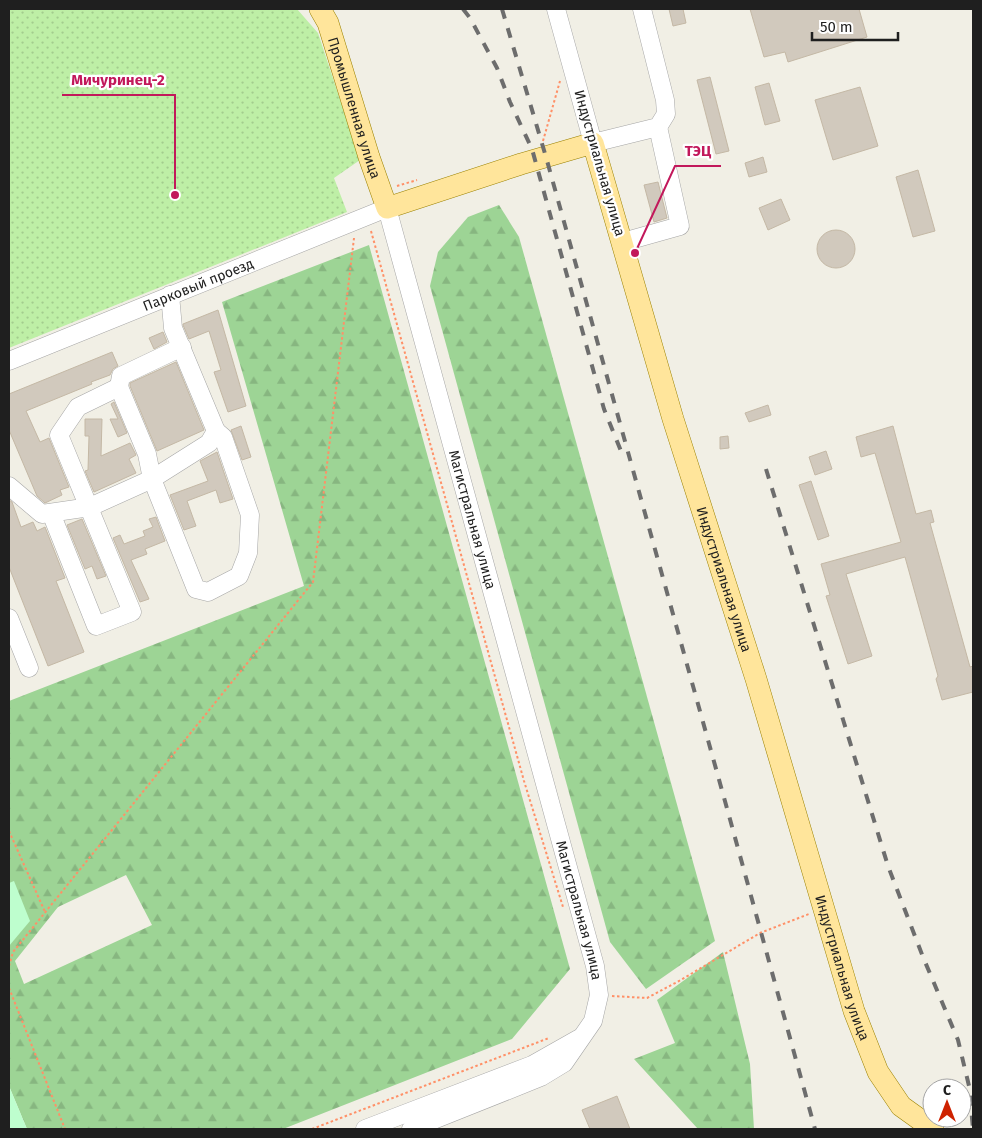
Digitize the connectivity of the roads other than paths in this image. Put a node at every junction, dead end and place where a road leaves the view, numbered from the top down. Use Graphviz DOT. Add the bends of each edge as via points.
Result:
graph roads {
  1 [pos="320,9"];
  2 [pos="556,9"];
  3 [pos="642,9"];
  4 [pos="658,126"];
  5 [pos="593,143"];
  6 [pos="380,204"];
  7 [pos="623,242"];
  8 [pos="170,295"];
  9 [pos="182,347"];
  10 [pos="9,361"];
  11 [pos="119,387"];
  12 [pos="216,430"];
  13 [pos="152,479"];
  14 [pos="9,486"];
  15 [pos="90,507"];
  16 [pos="51,513"];
  17 [pos="9,618"];
  18 [pos="29,668"];
  19 [pos="582,1037"];
  20 [pos="365,1129"];
  21 [pos="411,1129"];
  22 [pos="932,1129"];
  1 -- 6 [label="main road, Промышленная улица" via="328,22"];
  2 -- 5 [label="street, Индустриальная улица"];
  3 -- 4 [label="street" via="665,100 666,114"];
  4 -- 5 [label="street"];
  4 -- 7 [label="street" via="680,226"];
  5 -- 6 [label="main road"];
  5 -- 7 [label="main road, Индустриальная улица"];
  6 -- 8 [label="street, Парковый проезд"];
  6 -- 19 [label="street, Магистральная улица" via="595,966 600,996 593,1021"];
  7 -- 22 [label="main road, Индустриальная улица" via="673,419 756,679 854,1011 878,1072 902,1106"];
  8 -- 9 [label="street" via="173,328"];
  8 -- 10 [label="street, Парковый проезд"];
  9 -- 11 [label="street" via="121,376"];
  9 -- 12 [label="street"];
  11 -- 13 [label="street" via="147,454"];
  11 -- 15 [label="street" via="78,407 59,435"];
  12 -- 13 [label="street" via="210,443"];
  12 -- 13 [label="street" via="223,438 250,515 248,553 239,576 208,592 196,589"];
  13 -- 15 [label="street"];
  14 -- 16 [label="street" via="42,514"];
  15 -- 16 [label="street"];
  15 -- 16 [label="street" via="132,612 96,626"];
  17 -- 18 [label="street"];
  19 -- 20 [label="street" via="532,1065"];
  19 -- 21 [label="street, Магистральная улица" via="564,1063 541,1077"];
}
